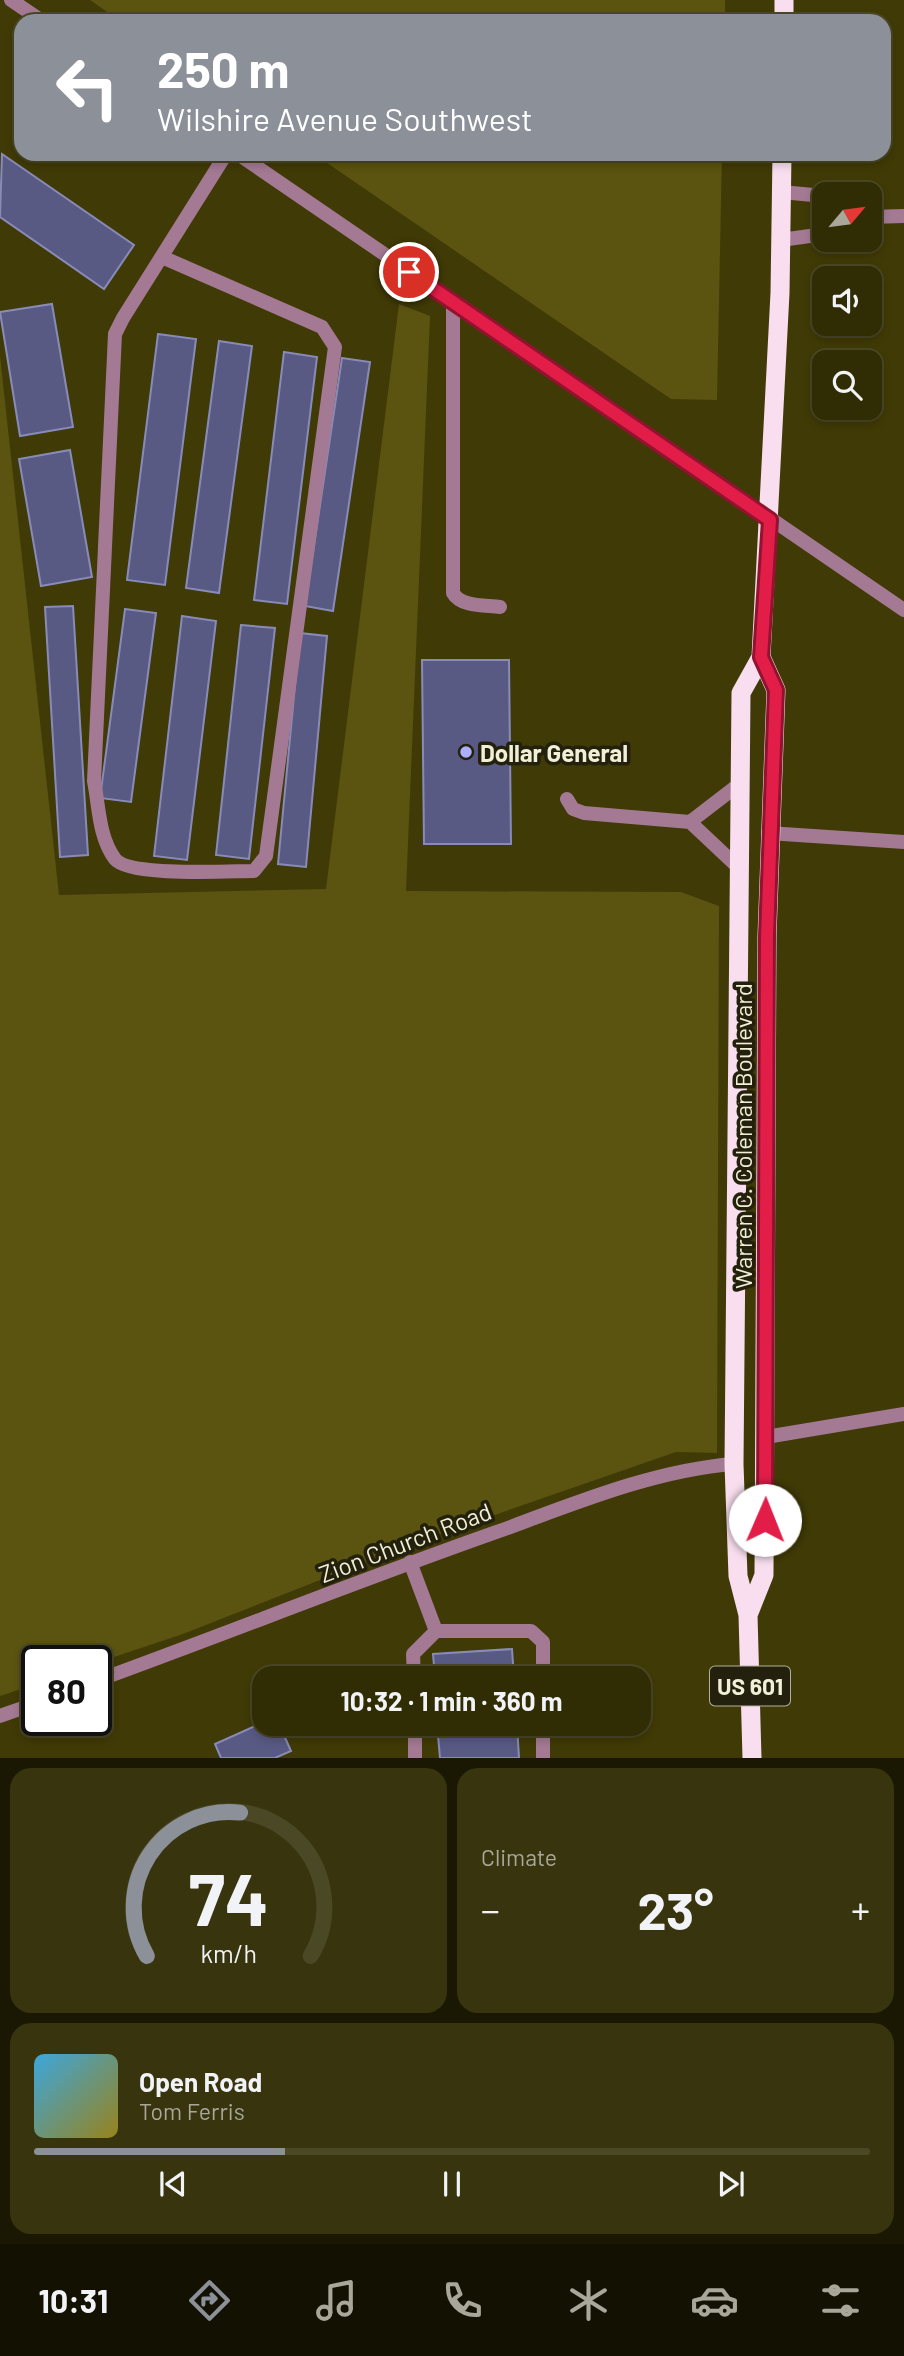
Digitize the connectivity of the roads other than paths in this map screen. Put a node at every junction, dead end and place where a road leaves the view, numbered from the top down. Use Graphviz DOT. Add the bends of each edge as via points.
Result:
graph roads {
  1 [pos="10,0"];
  2 [pos="31,14"];
  3 [pos="222,161"];
  4 [pos="248,161"];
  5 [pos="782,161"];
  6 [pos="781,192"];
  7 [pos="812,195"];
  8 [pos="904,216"];
  9 [pos="882,217"];
  10 [pos="812,236"];
  11 [pos="781,240"];
  12 [pos="162,257"];
  13 [pos="453,302"];
  14 [pos="770,520"];
  15 [pos="500,607"];
  16 [pos="904,610"];
  17 [pos="761,657"];
  18 [pos="742,782"];
  19 [pos="567,799"];
  20 [pos="690,822"];
  21 [pos="768,833"];
  22 [pos="904,842"];
  23 [pos="740,869"];
  24 [pos="904,1414"];
  25 [pos="766,1437"];
  26 [pos="734,1464"];
  27 [pos="410,1562"];
  28 [pos="748,1615"];
  29 [pos="436,1631"];
  30 [pos="414,1666"];
  31 [pos="543,1666"];
  32 [pos="112,1675"];
  33 [pos="21,1709"];
  34 [pos="0,1716"];
  35 [pos="415,1736"];
  36 [pos="543,1736"];
  37 [pos="415,1758"];
  38 [pos="543,1758"];
  39 [pos="752,1758"];
  1 -- 2 [label="street"];
  3 -- 12 [label="street"];
  4 -- 13 [label="street"];
  5 -- 6 [label="highway, Warren C. Coleman Boulevard / US 601"];
  6 -- 7 [label="street"];
  6 -- 11 [label="highway, Warren C. Coleman Boulevard / US 601"];
  8 -- 9 [label="street"];
  10 -- 11 [label="street"];
  11 -- 14 [label="highway, Warren C. Coleman Boulevard / US 601"];
  12 -- 12 [label="street" via="116,334 94,781 105,843 117,863 137,869 254,871 266,856 335,347 322,327"];
  13 -- 14 [label="street"];
  13 -- 15 [label="street" via="453,593 465,603"];
  14 -- 16 [label="street"];
  14 -- 17 [label="highway, Warren C. Coleman Boulevard / US 601"];
  17 -- 18 [label="highway, Warren C. Coleman Boulevard / US 601" via="741,693"];
  17 -- 21 [label="highway, Warren C. Coleman Boulevard / US 601" via="776,690"];
  18 -- 20 [label="street"];
  18 -- 23 [label="highway, Warren C. Coleman Boulevard / US 601"];
  19 -- 20 [label="street" via="573,809 584,813"];
  20 -- 23 [label="street"];
  21 -- 22 [label="street"];
  21 -- 25 [label="highway, Warren C. Coleman Boulevard / US 601"];
  23 -- 26 [label="highway, Warren C. Coleman Boulevard / US 601"];
  24 -- 25 [label="street"];
  25 -- 28 [label="highway, Warren C. Coleman Boulevard / US 601" via="764,1575"];
  26 -- 27 [label="street, Zion Church Road" via="704,1466 599,1495"];
  26 -- 28 [label="highway, Warren C. Coleman Boulevard / US 601" via="738,1576"];
  27 -- 29 [label="street"];
  27 -- 32 [label="street, Zion Church Road"];
  28 -- 39 [label="highway, Warren C. Coleman Boulevard / US 601"];
  29 -- 30 [label="street" via="413,1654"];
  29 -- 31 [label="street" via="531,1631 543,1642"];
  33 -- 34 [label="street"];
  35 -- 37 [label="street"];
  36 -- 38 [label="street"];
}
